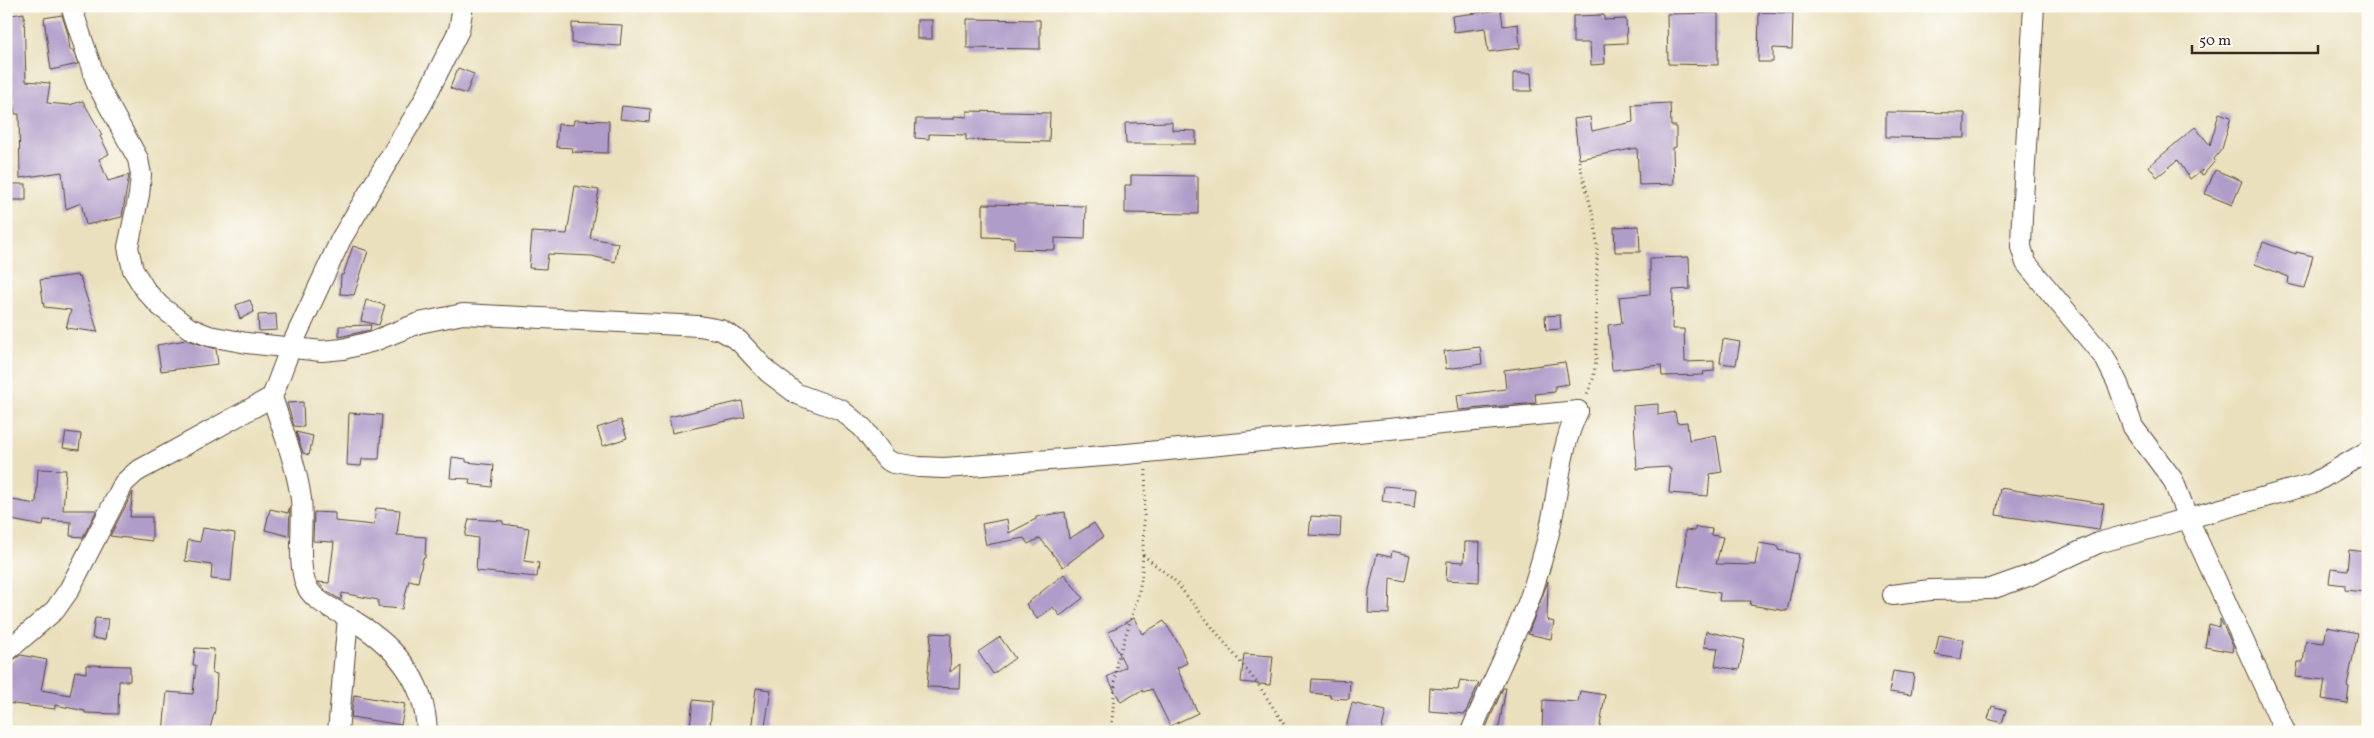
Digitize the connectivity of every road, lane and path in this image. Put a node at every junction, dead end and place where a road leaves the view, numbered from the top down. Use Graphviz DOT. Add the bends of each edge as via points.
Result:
graph roads {
  1 [pos="71,6"];
  2 [pos="463,6"];
  3 [pos="2034,6"];
  4 [pos="1580,161"];
  5 [pos="290,349"];
  6 [pos="272,397"];
  7 [pos="1578,411"];
  8 [pos="2368,451"];
  9 [pos="1147,452"];
  10 [pos="2188,519"];
  11 [pos="1142,554"];
  12 [pos="1893,595"];
  13 [pos="348,617"];
  14 [pos="6,652"];
  15 [pos="338,732"];
  16 [pos="427,732"];
  17 [pos="1112,732"];
  18 [pos="1289,732"];
  19 [pos="1471,732"];
  20 [pos="2285,732"];
  1 -- 5 [label="street" via="97,84 138,159 139,194 128,247 138,279 160,306 189,328 209,336"];
  2 -- 5 [label="street" via="459,30 422,104 341,239"];
  3 -- 10 [label="street" via="2021,247 2026,263 2105,358 2133,428 2173,480"];
  4 -- 7 [label="path" via="1598,246 1596,361 1593,379"];
  5 -- 6 [label="street"];
  5 -- 9 [label="street" via="342,349 374,341 419,322 463,314 699,326 721,330 739,341 768,372 797,394 841,410 863,428 886,459 893,463 944,468"];
  6 -- 13 [label="street" via="296,473 301,501 303,573 308,588 321,602"];
  6 -- 14 [label="street" via="136,472 124,483 69,590 50,615"];
  7 -- 9 [label="street"];
  7 -- 19 [label="street" via="1566,441 1548,540 1535,583"];
  8 -- 10 [label="street" via="2312,484"];
  9 -- 11 [label="path"];
  10 -- 12 [label="street" via="2098,542 2028,576 1991,589 1930,590"];
  10 -- 20 [label="street"];
  11 -- 17 [label="path" via="1138,597 1117,662"];
  11 -- 18 [label="path" via="1174,580 1258,684"];
  13 -- 15 [label="street"];
  13 -- 16 [label="street" via="388,645 406,666 419,686"];
}
